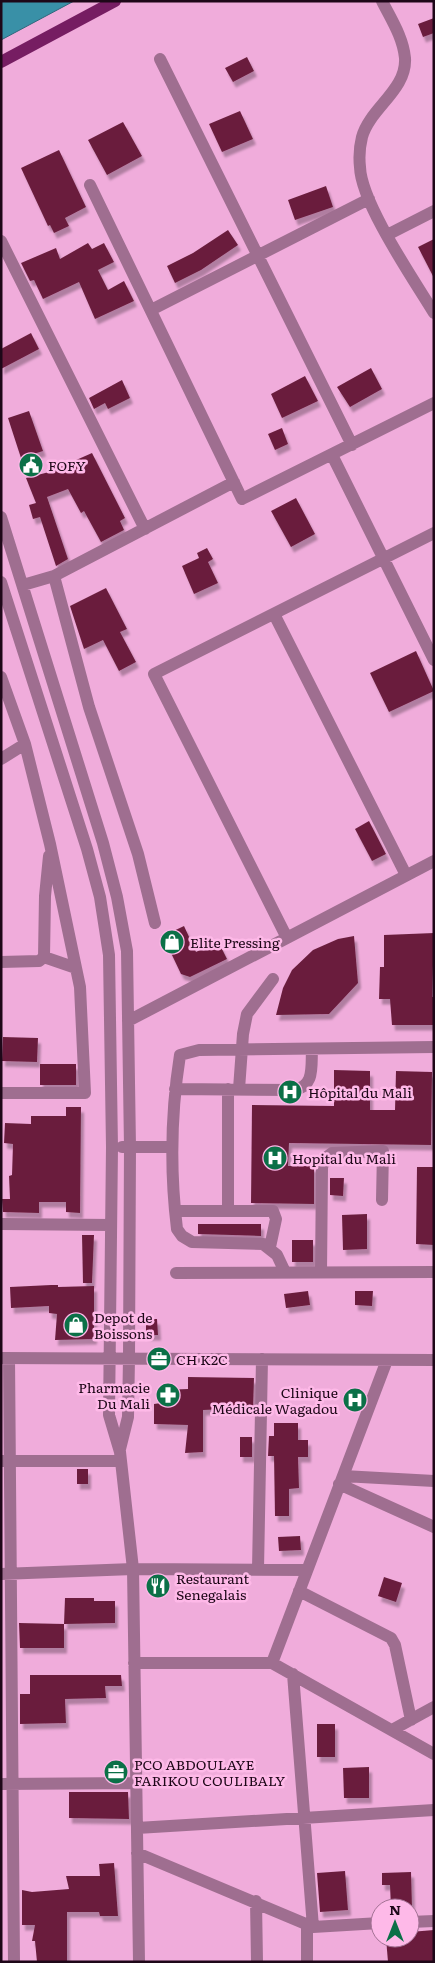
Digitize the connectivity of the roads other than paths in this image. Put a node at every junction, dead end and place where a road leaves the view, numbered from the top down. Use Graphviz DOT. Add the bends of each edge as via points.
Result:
graph roads {
  1 [pos="115,1"];
  2 [pos="382,1"];
  3 [pos="160,58"];
  4 [pos="1,62"];
  5 [pos="90,185"];
  6 [pos="368,199"];
  7 [pos="434,211"];
  8 [pos="387,235"];
  9 [pos="1,241"];
  10 [pos="258,255"];
  11 [pos="150,310"];
  12 [pos="434,313"];
  13 [pos="434,403"];
  14 [pos="352,445"];
  15 [pos="332,455"];
  16 [pos="234,482"];
  17 [pos="1,517"];
  18 [pos="145,528"];
  19 [pos="434,532"];
  20 [pos="383,559"];
  21 [pos="54,576"];
  22 [pos="1,582"];
  23 [pos="22,585"];
  24 [pos="274,614"];
  25 [pos="431,645"];
  26 [pos="434,660"];
  27 [pos="1,677"];
  28 [pos="25,744"];
  29 [pos="1,759"];
  30 [pos="50,844"];
  31 [pos="434,860"];
  32 [pos="406,876"];
  33 [pos="155,922"];
  34 [pos="287,938"];
  35 [pos="44,957"];
  36 [pos="1,962"];
  37 [pos="76,968"];
  38 [pos="273,979"];
  39 [pos="128,1022"];
  40 [pos="434,1047"];
  41 [pos="312,1049"];
  42 [pos="241,1050"];
  43 [pos="175,1089"];
  44 [pos="234,1089"];
  45 [pos="1,1093"];
  46 [pos="112,1147"];
  47 [pos="130,1147"];
  48 [pos="172,1147"];
  49 [pos="382,1200"];
  50 [pos="175,1211"];
  51 [pos="228,1211"];
  52 [pos="1,1224"];
  53 [pos="112,1226"];
  54 [pos="270,1248"];
  55 [pos="285,1272"];
  56 [pos="320,1272"];
  57 [pos="434,1272"];
  58 [pos="176,1273"];
  59 [pos="5,1358"];
  60 [pos="110,1358"];
  61 [pos="129,1358"];
  62 [pos="262,1359"];
  63 [pos="387,1360"];
  64 [pos="434,1360"];
  65 [pos="120,1456"];
  66 [pos="6,1460"];
  67 [pos="341,1480"];
  68 [pos="434,1481"];
  69 [pos="434,1527"];
  70 [pos="133,1569"];
  71 [pos="258,1569"];
  72 [pos="307,1570"];
  73 [pos="6,1574"];
  74 [pos="299,1591"];
  75 [pos="134,1663"];
  76 [pos="272,1663"];
  77 [pos="6,1673"];
  78 [pos="293,1674"];
  79 [pos="434,1707"];
  80 [pos="411,1720"];
  81 [pos="392,1730"];
  82 [pos="434,1754"];
  83 [pos="136,1783"];
  84 [pos="7,1784"];
  85 [pos="434,1810"];
  86 [pos="304,1818"];
  87 [pos="137,1828"];
  88 [pos="137,1853"];
  89 [pos="7,1888"];
  90 [pos="256,1901"];
  91 [pos="434,1921"];
  92 [pos="420,1922"];
  93 [pos="370,1923"];
  94 [pos="310,1925"];
  95 [pos="14,1962"];
  96 [pos="139,1962"];
  97 [pos="257,1962"];
  98 [pos="307,1962"];
  1 -- 4 [label="main road"];
  2 -- 6 [label="street" via="401,40 405,59 401,80 376,111 362,136 360,168"];
  3 -- 10 [label="street"];
  5 -- 11 [label="street"];
  6 -- 8 [label="street"];
  6 -- 10 [label="street"];
  7 -- 8 [label="street"];
  8 -- 12 [label="street"];
  9 -- 18 [label="street"];
  10 -- 11 [label="street"];
  10 -- 14 [label="street"];
  11 -- 16 [label="street"];
  13 -- 14 [label="street"];
  14 -- 15 [label="street"];
  15 -- 16 [label="street" via="242,499"];
  15 -- 20 [label="street"];
  16 -- 18 [label="street"];
  17 -- 23 [label="street"];
  18 -- 21 [label="street"];
  19 -- 20 [label="street"];
  20 -- 24 [label="street"];
  20 -- 25 [label="street"];
  21 -- 23 [label="street"];
  21 -- 33 [label="street" via="89,707 138,854"];
  22 -- 46 [label="street" via="100,897 109,955"];
  23 -- 39 [label="street" via="117,897 127,951"];
  24 -- 32 [label="street"];
  24 -- 34 [label="street" via="154,674"];
  25 -- 26 [label="street"];
  27 -- 28 [label="street"];
  28 -- 29 [label="street"];
  28 -- 30 [label="street"];
  30 -- 35 [label="street"];
  30 -- 37 [label="street"];
  31 -- 32 [label="street"];
  32 -- 34 [label="street"];
  34 -- 39 [label="street"];
  35 -- 36 [label="street" via="39,961"];
  35 -- 37 [label="street"];
  37 -- 45 [label="street" via="86,1093"];
  38 -- 42 [label="street" via="247,1014"];
  39 -- 47 [label="street"];
  40 -- 41 [label="street"];
  41 -- 42 [label="street"];
  41 -- 44 [label="street" via="311,1079 304,1088"];
  42 -- 43 [label="street" via="199,1050 180,1055"];
  42 -- 44 [label="street"];
  43 -- 44 [label="street"];
  43 -- 48 [label="street"];
  44 -- 51 [label="street"];
  46 -- 47 [label="street"];
  46 -- 53 [label="street"];
  47 -- 48 [label="street"];
  47 -- 61 [label="street"];
  48 -- 50 [label="street"];
  49 -- 56 [label="street" via="383,1151 332,1153 324,1159"];
  50 -- 51 [label="street"];
  50 -- 54 [label="street" via="177,1230 192,1242 263,1244"];
  51 -- 54 [label="street" via="273,1211 276,1219"];
  52 -- 53 [label="street"];
  53 -- 60 [label="street"];
  54 -- 55 [label="street"];
  55 -- 56 [label="street"];
  55 -- 58 [label="street"];
  56 -- 57 [label="street"];
  59 -- 60 [label="street"];
  59 -- 66 [label="street"];
  60 -- 61 [label="street"];
  60 -- 65 [label="street" via="109,1415"];
  61 -- 62 [label="street"];
  61 -- 65 [label="street" via="128,1417"];
  62 -- 63 [label="street"];
  62 -- 71 [label="street"];
  63 -- 64 [label="street"];
  63 -- 67 [label="street"];
  65 -- 66 [label="street"];
  65 -- 70 [label="street"];
  66 -- 73 [label="street"];
  67 -- 68 [label="street"];
  67 -- 69 [label="street"];
  67 -- 72 [label="street"];
  70 -- 71 [label="street"];
  70 -- 73 [label="street"];
  70 -- 75 [label="street"];
  71 -- 72 [label="street"];
  72 -- 74 [label="street"];
  73 -- 77 [label="street"];
  74 -- 76 [label="street"];
  74 -- 80 [label="street" via="391,1638"];
  75 -- 76 [label="street"];
  75 -- 83 [label="street"];
  76 -- 78 [label="street"];
  77 -- 84 [label="street"];
  78 -- 81 [label="street"];
  78 -- 86 [label="street"];
  79 -- 80 [label="street"];
  80 -- 81 [label="street"];
  81 -- 82 [label="street"];
  83 -- 84 [label="street"];
  83 -- 87 [label="street"];
  84 -- 89 [label="street"];
  85 -- 86 [label="street"];
  86 -- 87 [label="street"];
  86 -- 94 [label="street"];
  87 -- 88 [label="street"];
  88 -- 90 [label="street"];
  88 -- 96 [label="street"];
  89 -- 95 [label="street"];
  90 -- 94 [label="street"];
  90 -- 97 [label="street"];
  91 -- 92 [label="street"];
  93 -- 94 [label="street"];
  94 -- 98 [label="street"];
}
